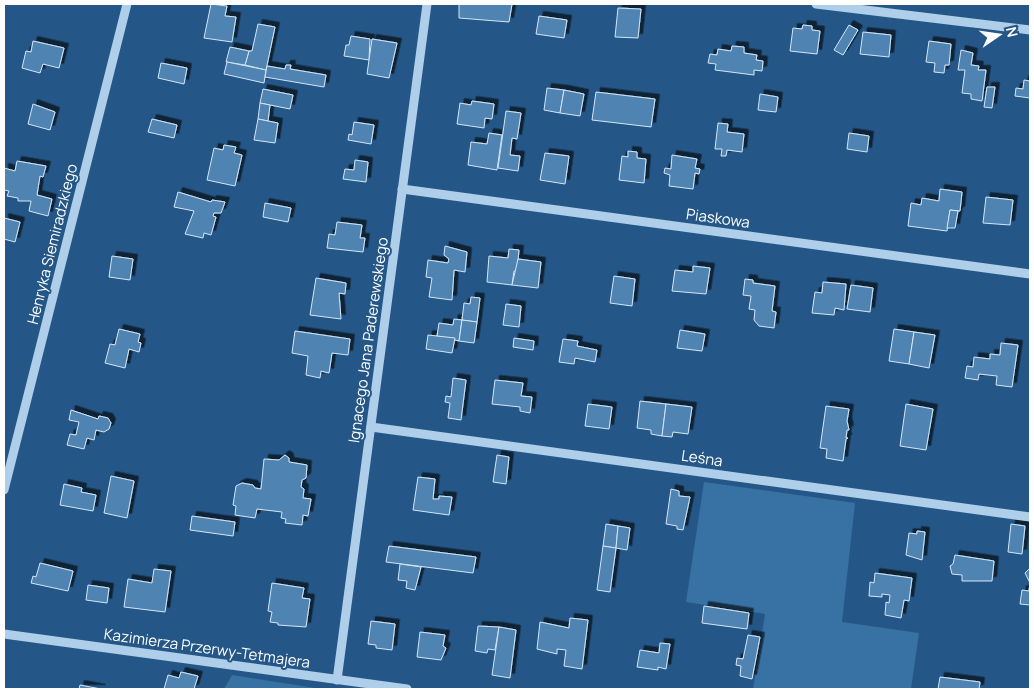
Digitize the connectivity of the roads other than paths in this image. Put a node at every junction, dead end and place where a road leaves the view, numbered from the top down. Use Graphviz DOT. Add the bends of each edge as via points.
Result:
graph roads {
  1 [pos="128,4"];
  2 [pos="427,4"];
  3 [pos="816,4"];
  4 [pos="1030,30"];
  5 [pos="402,189"];
  6 [pos="1030,274"];
  7 [pos="371,427"];
  8 [pos="4,490"];
  9 [pos="1030,517"];
  10 [pos="4,634"];
  11 [pos="337,680"];
  12 [pos="407,689"];
  1 -- 8 [label="street, Henryka Siemiradzkiego"];
  2 -- 5 [label="street, Ignacego Jana Paderewskiego"];
  3 -- 4 [label="street"];
  5 -- 6 [label="street, Piaskowa"];
  5 -- 7 [label="street, Ignacego Jana Paderewskiego"];
  7 -- 9 [label="street, Leśna"];
  7 -- 11 [label="street, Ignacego Jana Paderewskiego"];
  10 -- 11 [label="street, Kazimierza Przerwy-Tetmajera"];
  11 -- 12 [label="street, Kazimierza Przerwy-Tetmajera"];
}
